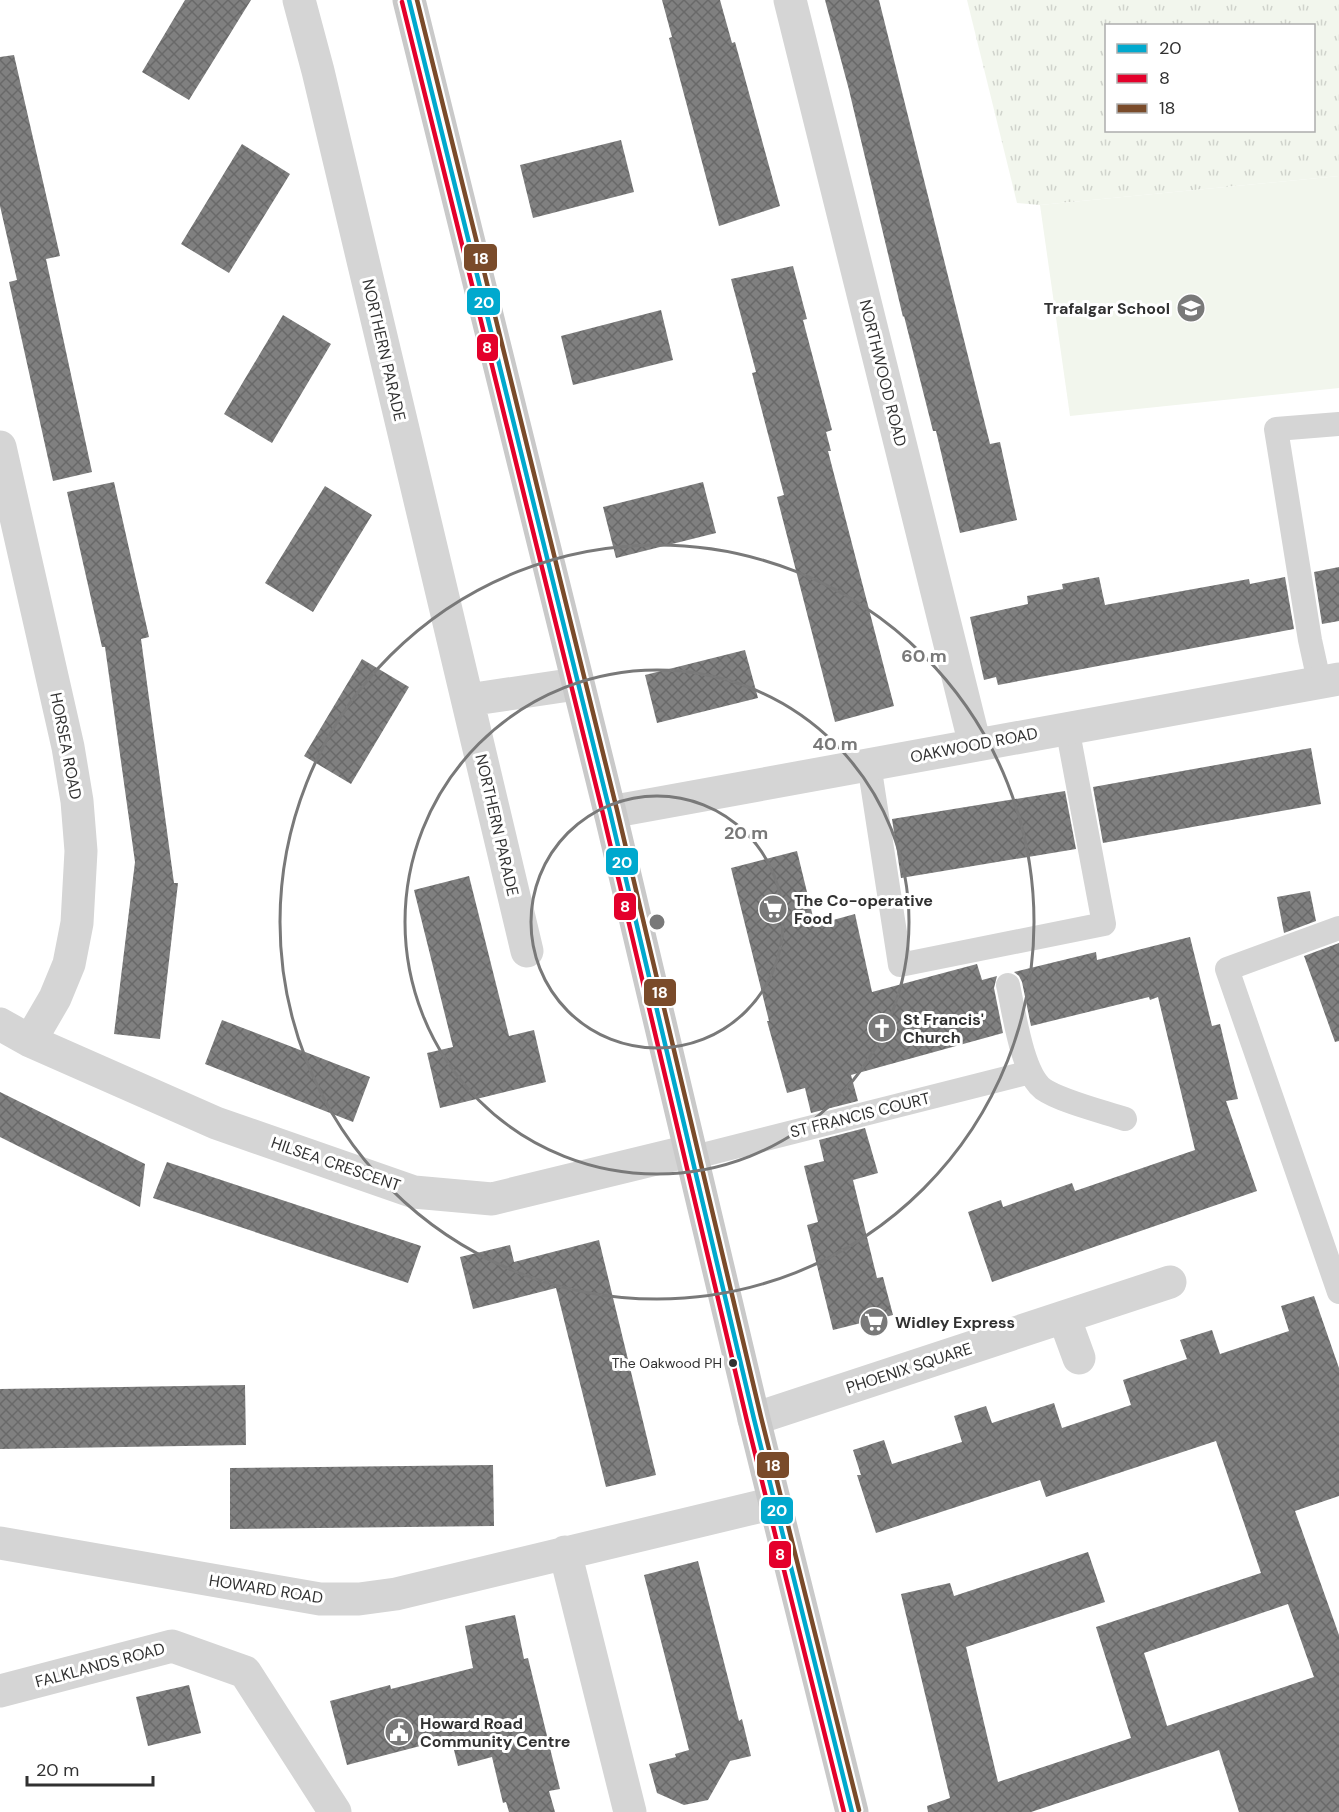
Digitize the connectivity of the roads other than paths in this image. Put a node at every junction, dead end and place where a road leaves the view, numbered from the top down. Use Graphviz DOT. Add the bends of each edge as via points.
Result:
graph roads {
  1 [pos="299,0"];
  2 [pos="409,0"];
  3 [pos="790,0"];
  4 [pos="1339,424"];
  5 [pos="0,447"];
  6 [pos="1329,680"];
  7 [pos="576,684"];
  8 [pos="468,700"];
  9 [pos="1067,727"];
  10 [pos="975,745"];
  11 [pos="869,764"];
  12 [pos="610,812"];
  13 [pos="1339,928"];
  14 [pos="527,951"];
  15 [pos="1008,985"];
  16 [pos="0,1024"];
  17 [pos="30,1041"];
  18 [pos="1029,1072"];
  19 [pos="1125,1119"];
  20 [pos="690,1155"];
  21 [pos="1334,1261"];
  22 [pos="1170,1282"];
  23 [pos="1339,1292"];
  24 [pos="1064,1317"];
  25 [pos="1079,1358"];
  26 [pos="754,1419"];
  27 [pos="774,1503"];
  28 [pos="0,1543"];
  29 [pos="564,1552"];
  30 [pos="0,1691"];
  31 [pos="845,1810"];
  32 [pos="335,1812"];
  33 [pos="630,1812"];
  1 -- 8 [label="street, NORTHERN PARADE"];
  2 -- 7 [label="main road"];
  3 -- 10 [label="street, NORTHWOOD ROAD"];
  4 -- 6 [label="lane" via="1276,429 1310,640"];
  5 -- 17 [label="street, HORSEA ROAD" via="68,747 81,851 77,923 69,964"];
  6 -- 9 [label="street, OAKWOOD ROAD"];
  7 -- 8 [label="street"];
  7 -- 12 [label="main road"];
  8 -- 14 [label="street, NORTHERN PARADE"];
  9 -- 10 [label="street, OAKWOOD ROAD"];
  9 -- 11 [label="lane" via="1104,924 900,965"];
  10 -- 11 [label="street, OAKWOOD ROAD"];
  11 -- 12 [label="street, OAKWOOD ROAD"];
  12 -- 20 [label="main road"];
  13 -- 21 [label="lane" via="1227,969"];
  15 -- 18 [label="lane"];
  16 -- 17 [label="street, HILSEA CRESCENT"];
  17 -- 20 [label="street, HILSEA CRESCENT" via="216,1123 414,1192 492,1199"];
  18 -- 19 [label="lane" via="1051,1094"];
  18 -- 20 [label="lane, ST FRANCIS COURT"];
  20 -- 26 [label="main road"];
  21 -- 23 [label="lane"];
  22 -- 24 [label="street, PHOENIX SQUARE"];
  24 -- 25 [label="street"];
  24 -- 26 [label="street, PHOENIX SQUARE"];
  26 -- 27 [label="main road"];
  27 -- 29 [label="street, HOWARD ROAD"];
  27 -- 31 [label="main road"];
  28 -- 29 [label="street, HOWARD ROAD" via="320,1599 396,1594"];
  29 -- 33 [label="street"];
  30 -- 32 [label="street, FALKLANDS ROAD" via="172,1646 246,1672"];
}
